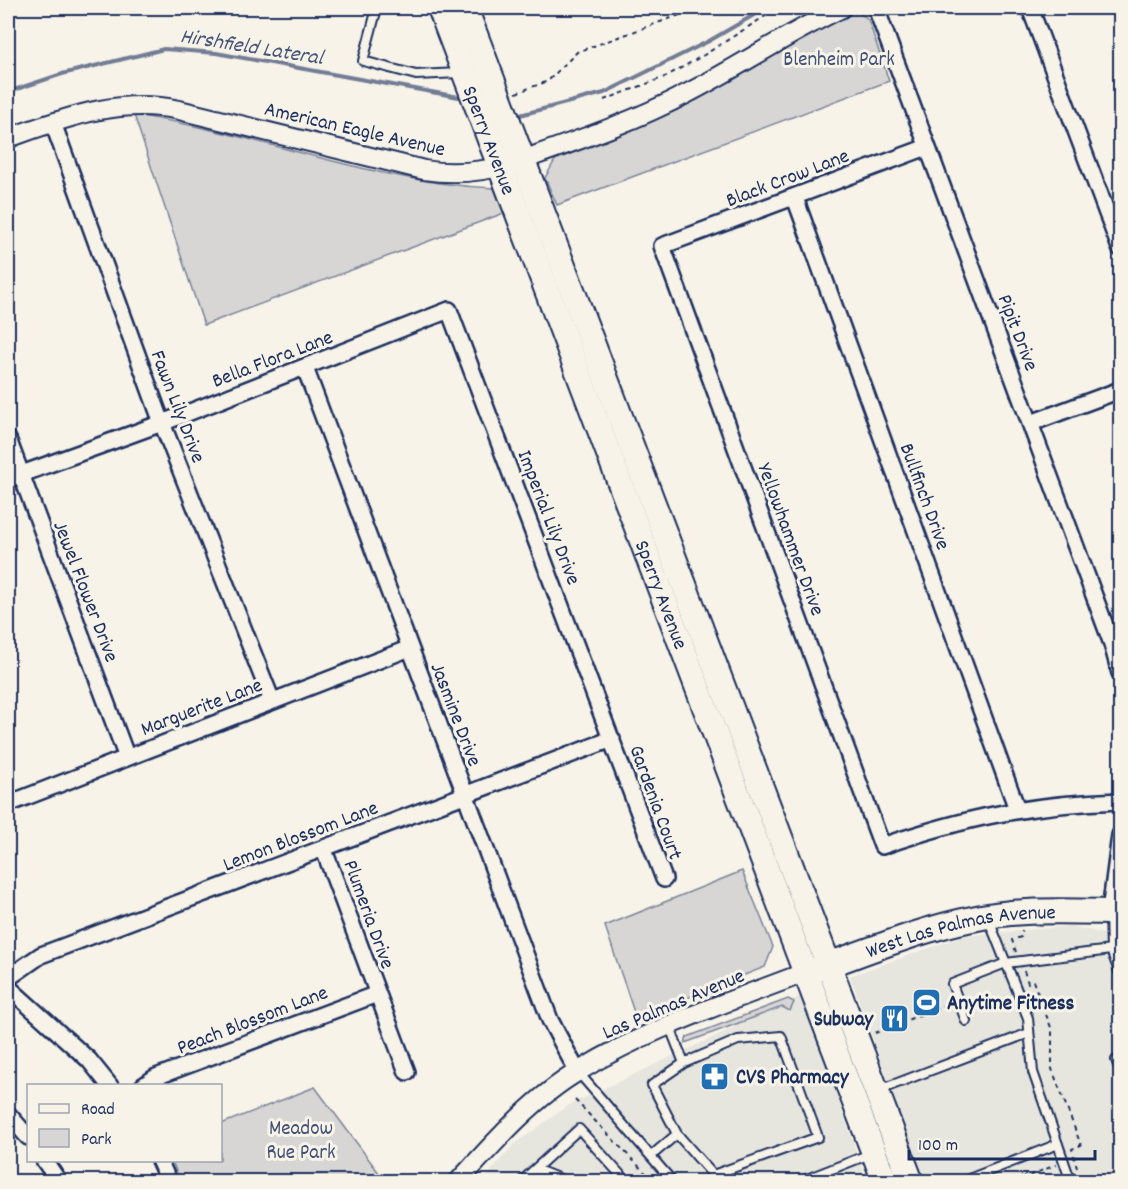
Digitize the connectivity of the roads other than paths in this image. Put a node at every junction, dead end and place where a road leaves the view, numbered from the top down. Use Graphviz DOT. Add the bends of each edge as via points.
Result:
graph roads {
  1 [pos="377,8"];
  2 [pos="440,8"];
  3 [pos="465,8"];
  4 [pos="842,8"];
  5 [pos="876,8"];
  6 [pos="1030,8"];
  7 [pos="464,73"];
  8 [pos="53,123"];
  9 [pos="8,138"];
  10 [pos="927,147"];
  11 [pos="511,164"];
  12 [pos="795,198"];
  13 [pos="1120,241"];
  14 [pos="662,246"];
  15 [pos="449,310"];
  16 [pos="305,368"];
  17 [pos="1120,390"];
  18 [pos="162,423"];
  19 [pos="1031,423"];
  20 [pos="8,439"];
  21 [pos="14,476"];
  22 [pos="410,648"];
  23 [pos="1120,673"];
  24 [pos="272,701"];
  25 [pos="612,739"];
  26 [pos="127,758"];
  27 [pos="465,794"];
  28 [pos="1120,801"];
  29 [pos="8,804"];
  30 [pos="1017,809"];
  31 [pos="1120,834"];
  32 [pos="324,850"];
  33 [pos="664,879"];
  34 [pos="1115,913"];
  35 [pos="988,917"];
  36 [pos="1111,950"];
  37 [pos="1006,963"];
  38 [pos="828,965"];
  39 [pos="804,973"];
  40 [pos="1120,974"];
  41 [pos="8,978"];
  42 [pos="8,987"];
  43 [pos="377,994"];
  44 [pos="966,1020"];
  45 [pos="669,1025"];
  46 [pos="1029,1034"];
  47 [pos="1120,1058"];
  48 [pos="684,1063"];
  49 [pos="577,1071"];
  50 [pos="1120,1071"];
  51 [pos="407,1072"];
  52 [pos="108,1084"];
  53 [pos="146,1084"];
  54 [pos="876,1091"];
  55 [pos="8,1114"];
  56 [pos="677,1134"];
  57 [pos="27,1136"];
  58 [pos="1058,1144"];
  59 [pos="874,1153"];
  60 [pos="651,1156"];
  61 [pos="45,1162"];
  62 [pos="159,1162"];
  63 [pos="535,1169"];
  64 [pos="58,1182"];
  65 [pos="169,1182"];
  66 [pos="458,1182"];
  67 [pos="521,1182"];
  68 [pos="568,1182"];
  69 [pos="627,1182"];
  70 [pos="673,1182"];
  71 [pos="799,1182"];
  72 [pos="885,1182"];
  73 [pos="911,1182"];
  74 [pos="961,1182"];
  75 [pos="1071,1182"];
  1 -- 7 [label="lane" via="363,61 416,75"];
  2 -- 7 [label="main road, Sperry Avenue"];
  3 -- 11 [label="main road, Sperry Avenue"];
  4 -- 11 [label="street, American Eagle Avenue" via="651,112"];
  5 -- 10 [label="street, Pipit Drive"];
  6 -- 13 [label="street"];
  7 -- 11 [label="main road, Sperry Avenue"];
  8 -- 9 [label="street, American Eagle Avenue"];
  8 -- 11 [label="street, American Eagle Avenue" via="103,108 147,105 424,171 454,173"];
  8 -- 18 [label="street, Fawn Lily Drive"];
  10 -- 12 [label="street, Black Crow Lane"];
  10 -- 19 [label="street, Pipit Drive"];
  11 -- 38 [label="main road, Sperry Avenue"];
  11 -- 39 [label="main road, Sperry Avenue"];
  12 -- 14 [label="street, Black Crow Lane"];
  12 -- 30 [label="street, Bullfinch Drive"];
  14 -- 30 [label="street, Yellowhammer Drive" via="882,846 961,821"];
  15 -- 16 [label="street, Bella Flora Lane"];
  15 -- 25 [label="street, Imperial Lily Drive"];
  16 -- 18 [label="street, Bella Flora Lane"];
  16 -- 22 [label="street, Jasmine Drive"];
  17 -- 19 [label="street"];
  18 -- 21 [label="street, Bella Flora Lane"];
  18 -- 24 [label="street, Fawn Lily Drive"];
  19 -- 23 [label="street, Pipit Drive"];
  20 -- 21 [label="street, Jewel Flower Drive"];
  21 -- 26 [label="street, Jewel Flower Drive"];
  22 -- 24 [label="street, Marguerite Lane"];
  22 -- 27 [label="street, Jasmine Drive"];
  24 -- 26 [label="street, Marguerite Lane"];
  25 -- 27 [label="street, Lemon Blossom Lane"];
  25 -- 33 [label="street, Gardenia Court"];
  26 -- 29 [label="street, Marguerite Lane"];
  27 -- 32 [label="street, Lemon Blossom Lane"];
  27 -- 49 [label="street, Jasmine Drive" via="550,1020"];
  28 -- 30 [label="street"];
  31 -- 34 [label="street"];
  32 -- 41 [label="street, Lemon Blossom Lane" via="41,955"];
  32 -- 43 [label="street, Plumeria Drive"];
  34 -- 35 [label="main road, West Las Palmas Avenue" via="1030,912"];
  34 -- 36 [label="lane"];
  35 -- 37 [label="lane"];
  35 -- 38 [label="main road, West Las Palmas Avenue" via="928,930"];
  36 -- 37 [label="lane"];
  36 -- 40 [label="lane"];
  37 -- 44 [label="lane" via="952,984"];
  37 -- 46 [label="lane" via="1028,1018"];
  38 -- 39 [label="main road, West Las Palmas Avenue"];
  38 -- 54 [label="main road, Sperry Avenue"];
  39 -- 45 [label="street, Las Palmas Avenue"];
  39 -- 59 [label="main road, Sperry Avenue"];
  42 -- 52 [label="street" via="89,1060"];
  43 -- 51 [label="street, Plumeria Drive"];
  43 -- 53 [label="street, Peach Blossom Lane"];
  45 -- 48 [label="lane"];
  45 -- 49 [label="street, Las Palmas Avenue"];
  46 -- 54 [label="lane"];
  46 -- 58 [label="lane" via="1033,1072"];
  47 -- 50 [label="lane" via="1116,1060"];
  48 -- 56 [label="lane" via="652,1085"];
  48 -- 56 [label="lane" via="738,1040 781,1036 818,1137 713,1175"];
  49 -- 60 [label="lane"];
  49 -- 66 [label="street, Las Palmas Avenue" via="511,1125"];
  54 -- 73 [label="main road, Sperry Avenue"];
  55 -- 57 [label="street"];
  56 -- 60 [label="lane"];
  58 -- 74 [label="lane"];
  58 -- 75 [label="lane"];
  59 -- 71 [label="lane"];
  59 -- 72 [label="main road, Sperry Avenue"];
  60 -- 70 [label="lane"];
  61 -- 64 [label="street"];
  62 -- 65 [label="street"];
  63 -- 67 [label="lane"];
  63 -- 68 [label="lane"];
  63 -- 69 [label="lane" via="579,1129"];
}
